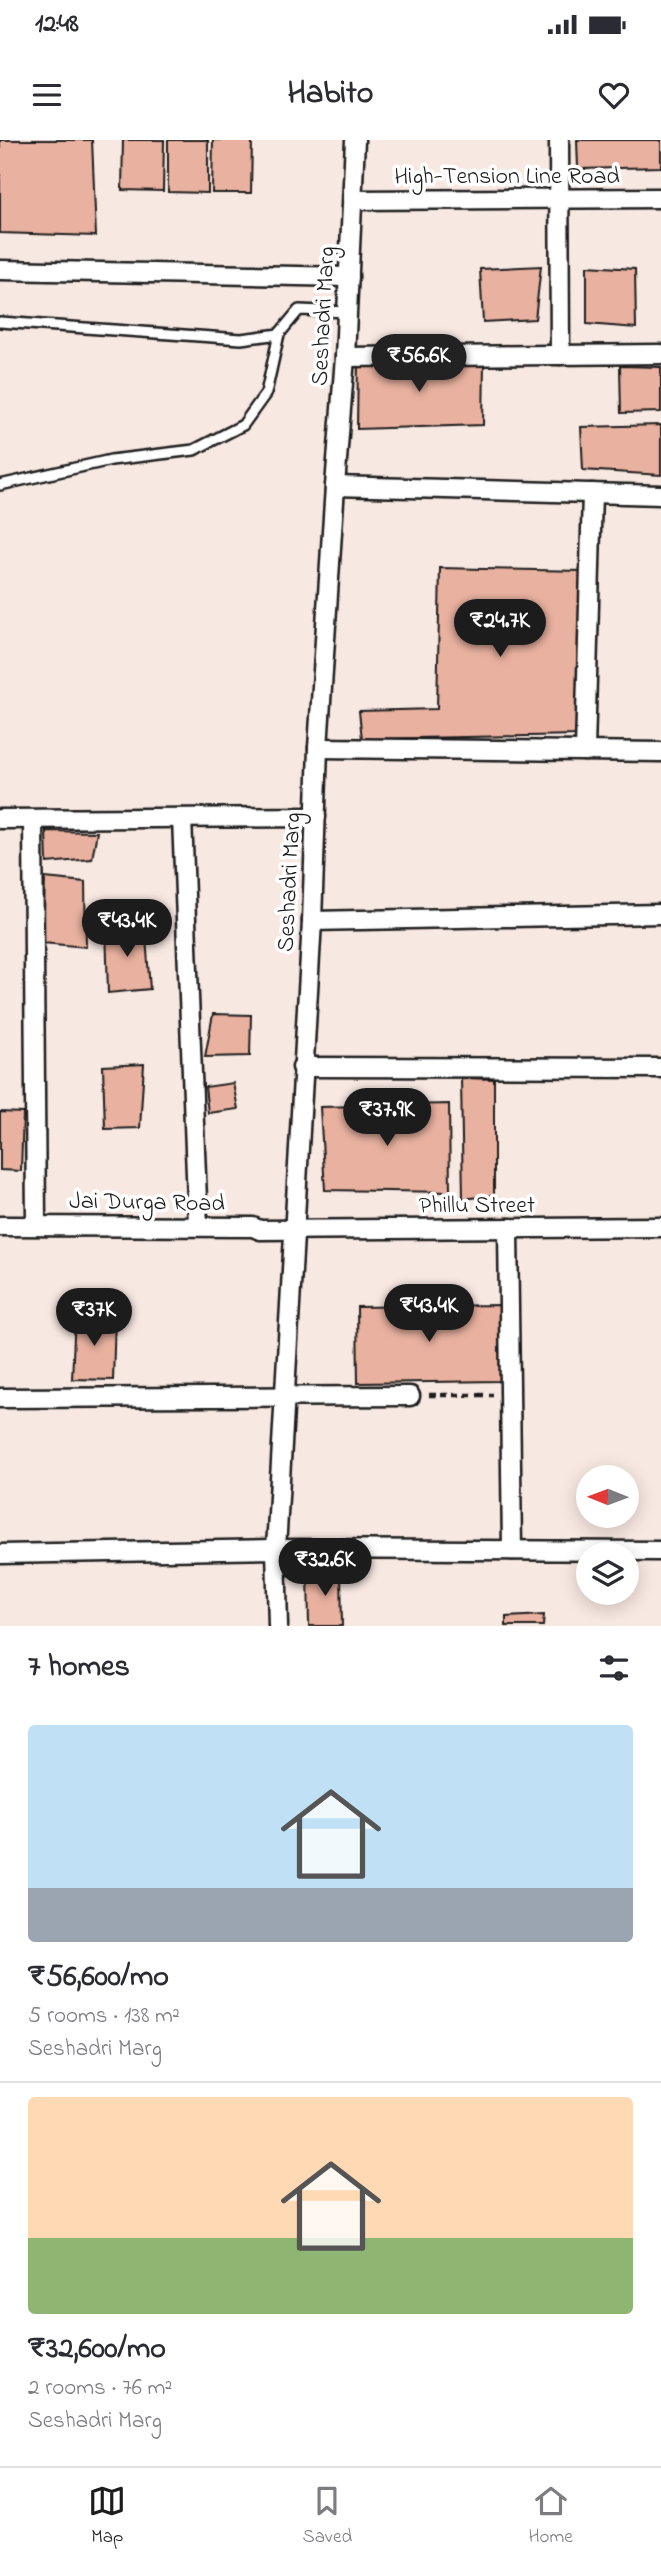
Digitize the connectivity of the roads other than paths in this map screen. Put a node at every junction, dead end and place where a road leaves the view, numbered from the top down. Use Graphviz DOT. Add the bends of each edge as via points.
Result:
graph roads {
  1 [pos="355,140"];
  2 [pos="559,140"];
  3 [pos="661,198"];
  4 [pos="559,199"];
  5 [pos="353,200"];
  6 [pos="0,270"];
  7 [pos="349,277"];
  8 [pos="348,312"];
  9 [pos="0,322"];
  10 [pos="279,334"];
  11 [pos="661,354"];
  12 [pos="560,355"];
  13 [pos="345,357"];
  14 [pos="0,485"];
  15 [pos="335,486"];
  16 [pos="592,493"];
  17 [pos="661,495"];
  18 [pos="318,748"];
  19 [pos="585,751"];
  20 [pos="661,752"];
  21 [pos="316,817"];
  22 [pos="182,818"];
  23 [pos="0,819"];
  24 [pos="33,820"];
  25 [pos="661,914"];
  26 [pos="312,921"];
  27 [pos="302,1067"];
  28 [pos="661,1068"];
  29 [pos="36,1225"];
  30 [pos="0,1226"];
  31 [pos="198,1226"];
  32 [pos="661,1227"];
  33 [pos="508,1228"];
  34 [pos="294,1230"];
  35 [pos="284,1395"];
  36 [pos="410,1396"];
  37 [pos="0,1398"];
  38 [pos="276,1549"];
  39 [pos="512,1550"];
  40 [pos="661,1551"];
  41 [pos="0,1554"];
  42 [pos="278,1626"];
  1 -- 5 [label="street, Seshadri Marg"];
  2 -- 4 [label="street"];
  3 -- 4 [label="street, High-Tension Line Road"];
  4 -- 5 [label="street, High-Tension Line Road"];
  4 -- 12 [label="street"];
  5 -- 7 [label="street, Seshadri Marg"];
  6 -- 7 [label="street"];
  7 -- 8 [label="street, Seshadri Marg"];
  8 -- 10 [label="lane" via="299,310"];
  8 -- 13 [label="street, Seshadri Marg"];
  9 -- 10 [label="lane" via="241,339"];
  10 -- 14 [label="lane" via="266,393 243,425 194,450 111,460"];
  11 -- 12 [label="street"];
  12 -- 13 [label="street"];
  13 -- 15 [label="street, Seshadri Marg"];
  15 -- 16 [label="street"];
  15 -- 18 [label="street, Seshadri Marg"];
  16 -- 17 [label="street"];
  16 -- 19 [label="street"];
  18 -- 19 [label="street"];
  18 -- 21 [label="street, Seshadri Marg"];
  19 -- 20 [label="street"];
  21 -- 22 [label="street"];
  21 -- 26 [label="street, Seshadri Marg"];
  22 -- 24 [label="street"];
  22 -- 31 [label="street"];
  23 -- 24 [label="street"];
  24 -- 29 [label="street"];
  25 -- 26 [label="street"];
  26 -- 27 [label="street, Seshadri Marg"];
  27 -- 28 [label="street"];
  27 -- 34 [label="street, Seshadri Marg"];
  29 -- 30 [label="street, Jai Durga Road"];
  29 -- 31 [label="street, Jai Durga Road"];
  31 -- 34 [label="street, Jai Durga Road"];
  32 -- 33 [label="street, Phillu Street"];
  33 -- 34 [label="street, Phillu Street"];
  33 -- 39 [label="street"];
  34 -- 35 [label="street, Seshadri Marg"];
  35 -- 36 [label="street"];
  35 -- 37 [label="street"];
  35 -- 38 [label="street, Seshadri Marg"];
  38 -- 39 [label="street"];
  38 -- 41 [label="street"];
  38 -- 42 [label="street, Seshadri Marg"];
  39 -- 40 [label="street"];
}
